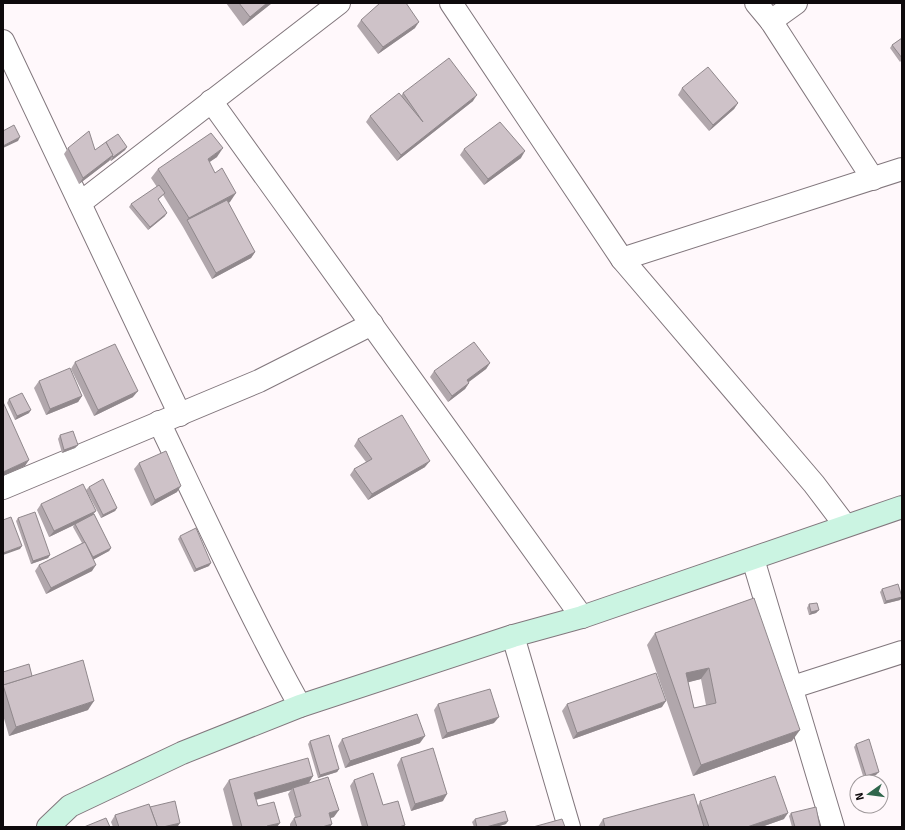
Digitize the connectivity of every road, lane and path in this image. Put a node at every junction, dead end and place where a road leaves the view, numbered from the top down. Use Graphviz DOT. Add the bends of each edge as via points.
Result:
graph roads {
  1 [pos="339,3"];
  2 [pos="451,3"];
  3 [pos="756,3"];
  4 [pos="796,3"];
  5 [pos="770,21"];
  6 [pos="3,41"];
  7 [pos="211,101"];
  8 [pos="902,169"];
  9 [pos="873,179"];
  10 [pos="80,203"];
  11 [pos="622,259"];
  12 [pos="372,324"];
  13 [pos="180,415"];
  14 [pos="159,422"];
  15 [pos="3,488"];
  16 [pos="902,506"];
  17 [pos="845,525"];
  18 [pos="753,558"];
  19 [pos="582,617"];
  20 [pos="513,636"];
  21 [pos="902,652"];
  22 [pos="793,687"];
  23 [pos="300,706"];
  24 [pos="48,827"];
  25 [pos="569,827"];
  26 [pos="833,827"];
  1 -- 7 [label="street"];
  2 -- 11 [label="street"];
  3 -- 5 [label="street"];
  4 -- 5 [label="street"];
  5 -- 9 [label="street"];
  6 -- 10 [label="street"];
  7 -- 10 [label="street"];
  7 -- 12 [label="street"];
  8 -- 9 [label="street"];
  9 -- 11 [label="street"];
  10 -- 13 [label="street"];
  11 -- 17 [label="street" via="814,484"];
  12 -- 13 [label="street" via="258,381"];
  12 -- 19 [label="street"];
  13 -- 14 [label="street"];
  14 -- 15 [label="street"];
  14 -- 23 [label="street" via="240,590"];
  16 -- 17 [label="street"];
  17 -- 18 [label="street"];
  18 -- 19 [label="street"];
  18 -- 22 [label="street"];
  19 -- 20 [label="street"];
  20 -- 23 [label="street"];
  20 -- 25 [label="street"];
  21 -- 22 [label="street"];
  22 -- 26 [label="street"];
  23 -- 24 [label="street" via="175,756 70,806"];
}
